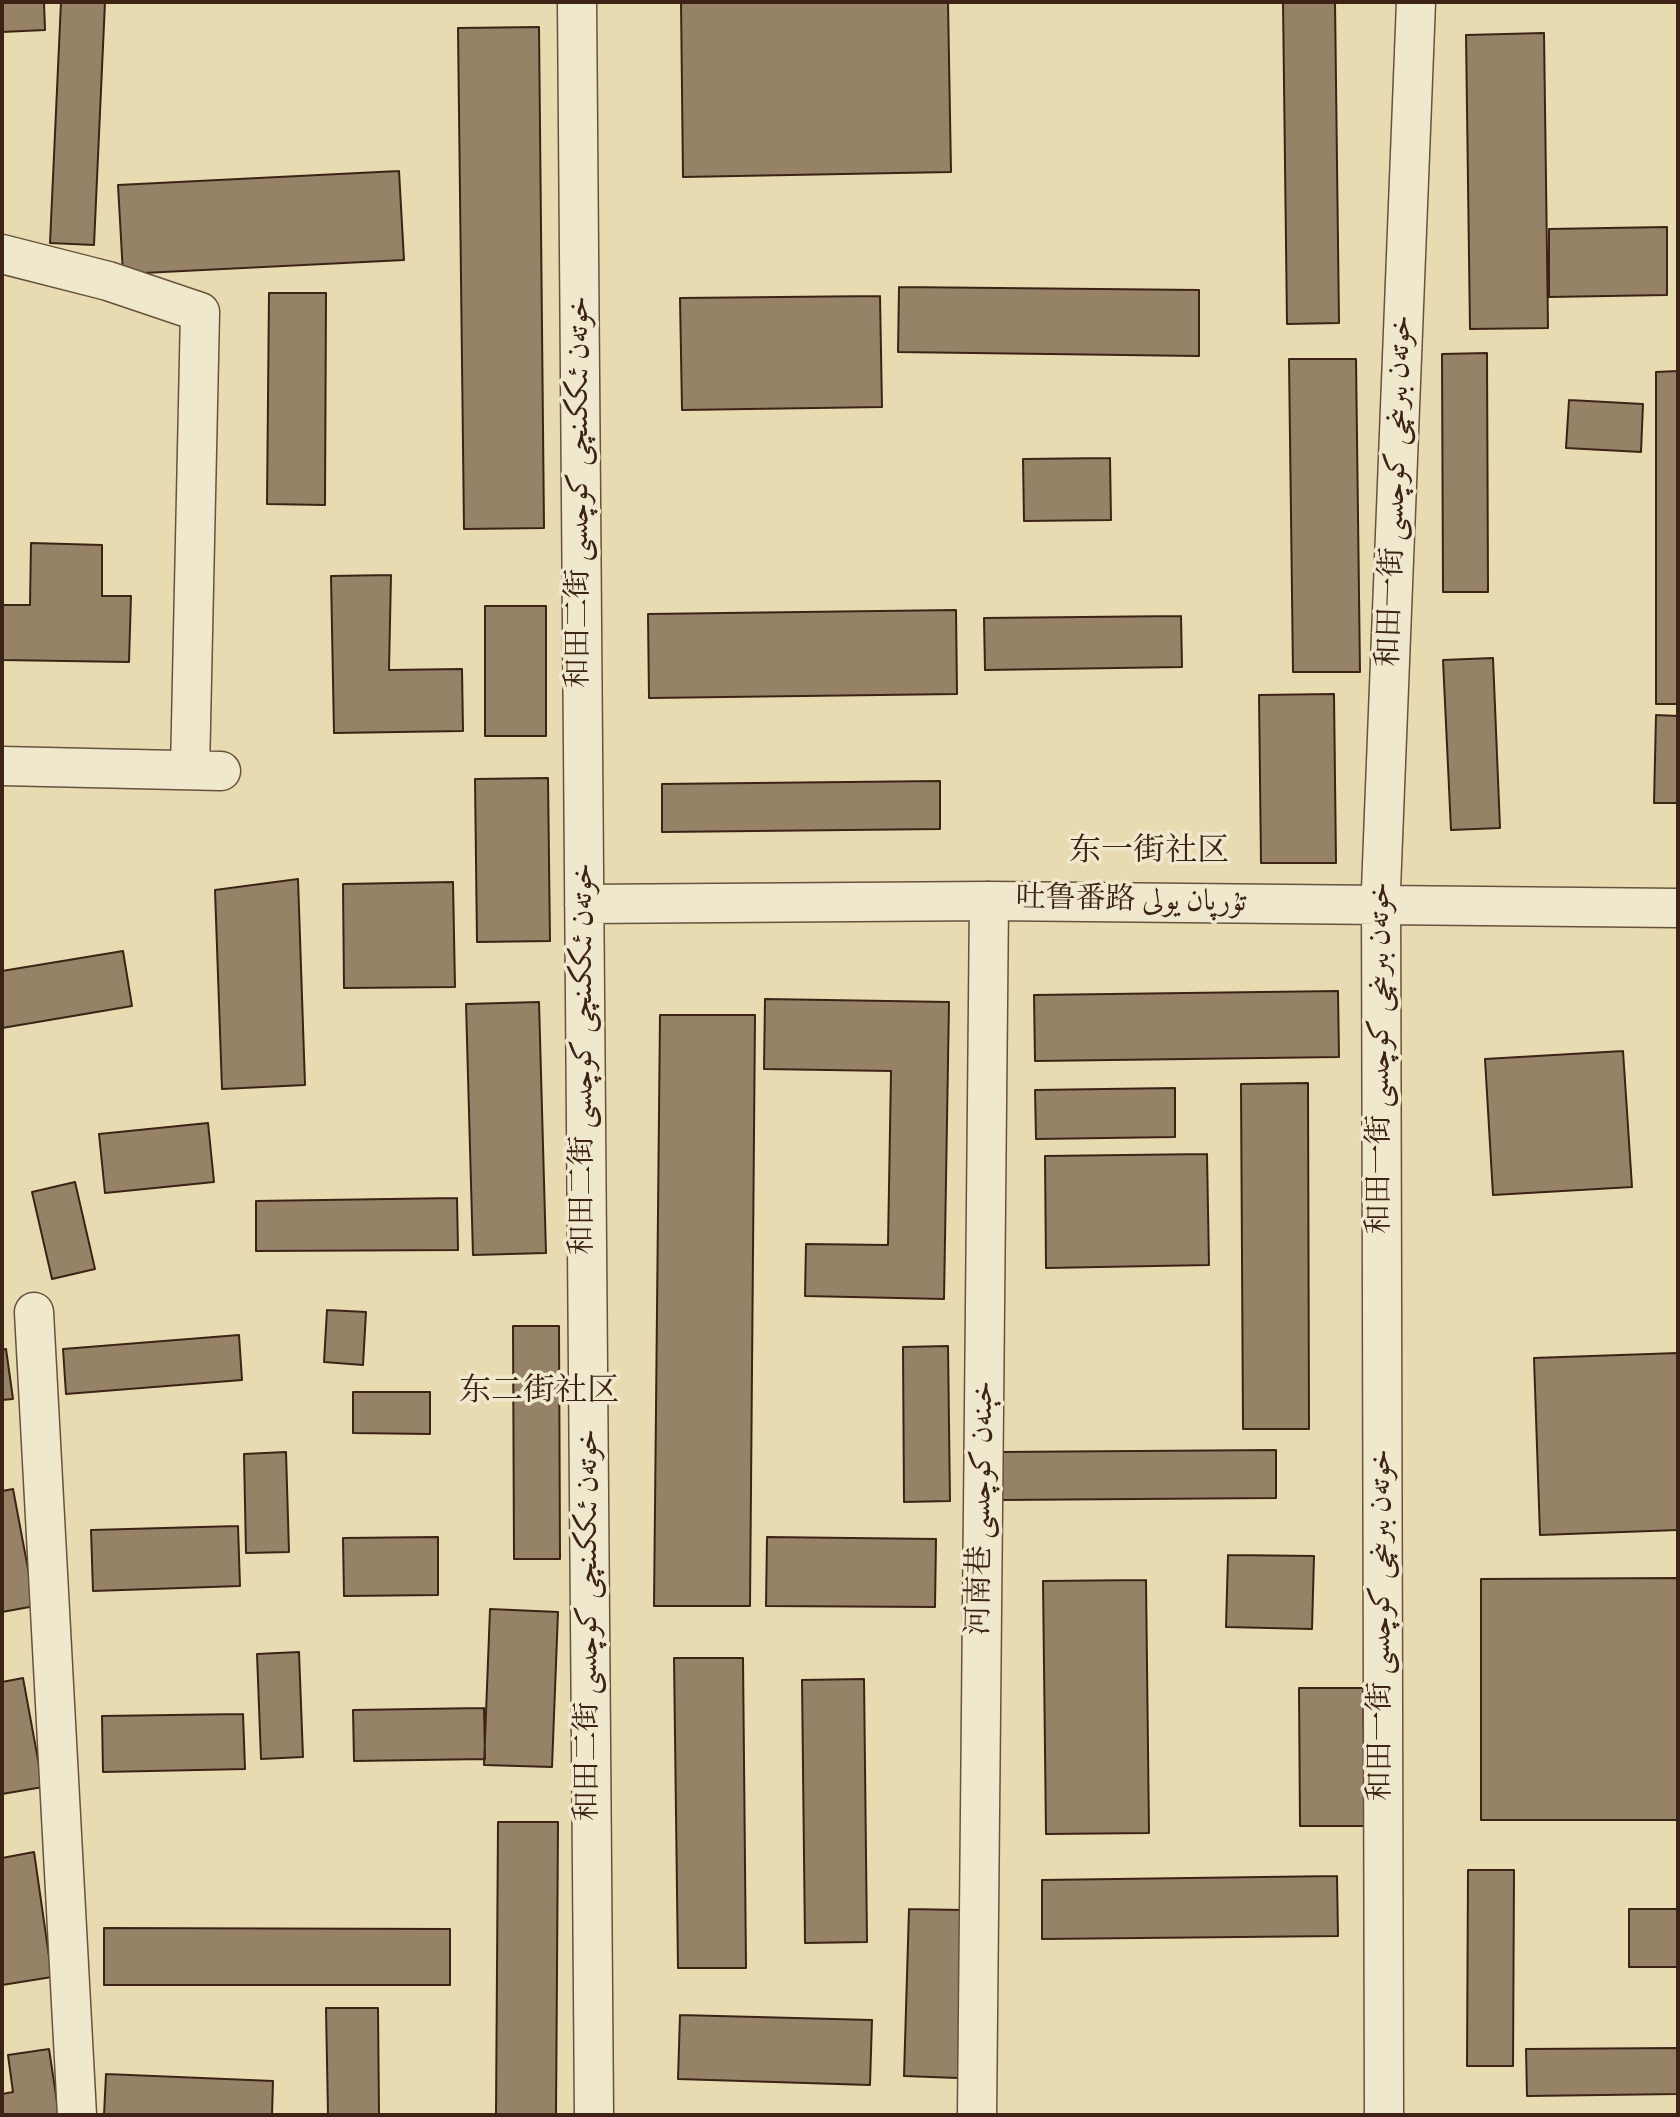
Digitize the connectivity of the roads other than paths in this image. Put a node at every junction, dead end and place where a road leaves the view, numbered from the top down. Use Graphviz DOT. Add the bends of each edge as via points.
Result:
graph roads {
  1 [pos="577,2"];
  2 [pos="1416,2"];
  3 [pos="2,254"];
  4 [pos="2,766"];
  5 [pos="989,901"];
  6 [pos="584,904"];
  7 [pos="1381,905"];
  8 [pos="1678,908"];
  9 [pos="34,1312"];
  10 [pos="77,2115"];
  11 [pos="594,2115"];
  12 [pos="977,2115"];
  13 [pos="1384,2115"];
  1 -- 6 [label="street, 和田二街 خوتەن ئىككىنچى كوچىسى"];
  2 -- 7 [label="street, 和田一街 خوتەن بىرىنچى كوچىسى"];
  3 -- 4 [label="street" via="108,281 200,312 205,771"];
  5 -- 6 [label="street, 吐鲁番路 تۇرپان يولى"];
  5 -- 7 [label="street, 吐鲁番路 تۇرپان يولى"];
  5 -- 12 [label="street, 河南巷 خېنەن كوچىسى"];
  6 -- 11 [label="street, 和田二街 خوتەن ئىككىنچى كوچىسى"];
  7 -- 8 [label="street, 吐鲁番路 تۇرپان يولى"];
  7 -- 13 [label="street, 和田一街 خوتەن بىرىنچى كوچىسى"];
  9 -- 10 [label="street"];
}
